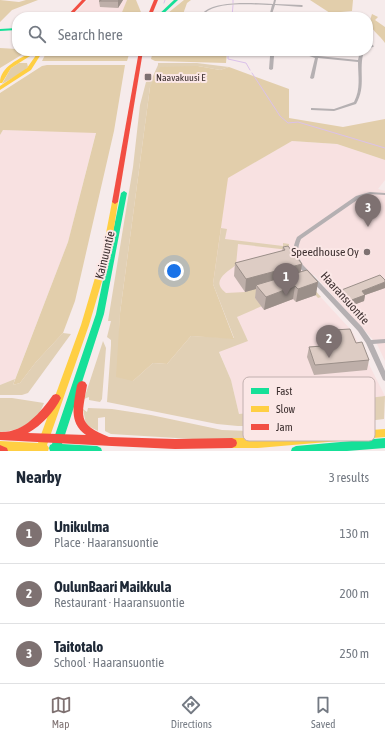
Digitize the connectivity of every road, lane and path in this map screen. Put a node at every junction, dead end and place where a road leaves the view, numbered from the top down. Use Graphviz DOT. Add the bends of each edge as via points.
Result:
graph roads {
  1 [pos="84,0"];
  2 [pos="147,0"];
  3 [pos="156,0"];
  4 [pos="160,0"];
  5 [pos="176,0"];
  6 [pos="275,0"];
  7 [pos="273,4"];
  8 [pos="302,6"];
  9 [pos="73,12"];
  10 [pos="146,12"];
  11 [pos="151,12"];
  12 [pos="156,12"];
  13 [pos="162,12"];
  14 [pos="205,12"];
  15 [pos="271,12"];
  16 [pos="12,29"];
  17 [pos="0,30"];
  18 [pos="28,56"];
  19 [pos="38,56"];
  20 [pos="140,56"];
  21 [pos="144,56"];
  22 [pos="272,56"];
  23 [pos="313,56"];
  24 [pos="360,56"];
  25 [pos="316,57"];
  26 [pos="359,61"];
  27 [pos="271,69"];
  28 [pos="312,78"];
  29 [pos="0,82"];
  30 [pos="0,88"];
  31 [pos="312,109"];
  32 [pos="385,194"];
  33 [pos="385,341"];
  34 [pos="369,342"];
  35 [pos="84,366"];
  36 [pos="385,378"];
  37 [pos="64,385"];
  38 [pos="385,433"];
  39 [pos="375,434"];
  40 [pos="4,436"];
  41 [pos="45,438"];
  42 [pos="59,439"];
  43 [pos="293,441"];
  44 [pos="112,442"];
  45 [pos="385,443"];
  46 [pos="0,446"];
  47 [pos="41,449"];
  48 [pos="56,449"];
  49 [pos="0,450"];
  50 [pos="3,451"];
  51 [pos="97,451"];
  52 [pos="296,451"];
  1 -- 9 [label="main road"];
  2 -- 10 [label="main road"];
  3 -- 11 [label="main road"];
  4 -- 12 [label="main road"];
  5 -- 13 [label="main road"];
  6 -- 7 [label="street"];
  7 -- 8 [label="street"];
  7 -- 14 [label="street" via="223,5"];
  7 -- 15 [label="street"];
  16 -- 17 [label="main road"];
  18 -- 29 [label="main road" via="9,67"];
  19 -- 30 [label="main road" via="29,69"];
  20 -- 37 [label="main road, Kainuuntie" via="106,254"];
  21 -- 35 [label="main road, Kainuuntie" via="113,254 100,314"];
  22 -- 27 [label="street"];
  23 -- 25 [label="street"];
  24 -- 26 [label="street"];
  25 -- 26 [label="street"];
  25 -- 28 [label="street"];
  26 -- 31 [label="street" via="360,92 355,103 334,110"];
  32 -- 34 [label="street, Haaransuontie" via="370,193 358,197 299,238 295,249 301,266"];
  33 -- 34 [label="street"];
  34 -- 36 [label="street, Haaransuontie"];
  35 -- 42 [label="main road, Kainuuntie"];
  35 -- 44 [label="main road" via="78,413 80,423 88,433"];
  37 -- 40 [label="main road" via="46,412 31,428 22,434"];
  37 -- 41 [label="main road, Kainuuntie"];
  38 -- 39 [label="main road"];
  40 -- 41 [label="main road"];
  41 -- 42 [label="main road"];
  41 -- 47 [label="main road, Kainuuntie"];
  42 -- 44 [label="main road"];
  42 -- 48 [label="main road, Kainuuntie"];
  43 -- 44 [label="main road" via="258,444"];
  45 -- 52 [label="main road"];
  46 -- 47 [label="main road"];
  47 -- 48 [label="main road"];
  48 -- 51 [label="main road"];
  49 -- 50 [label="main road"];
}
